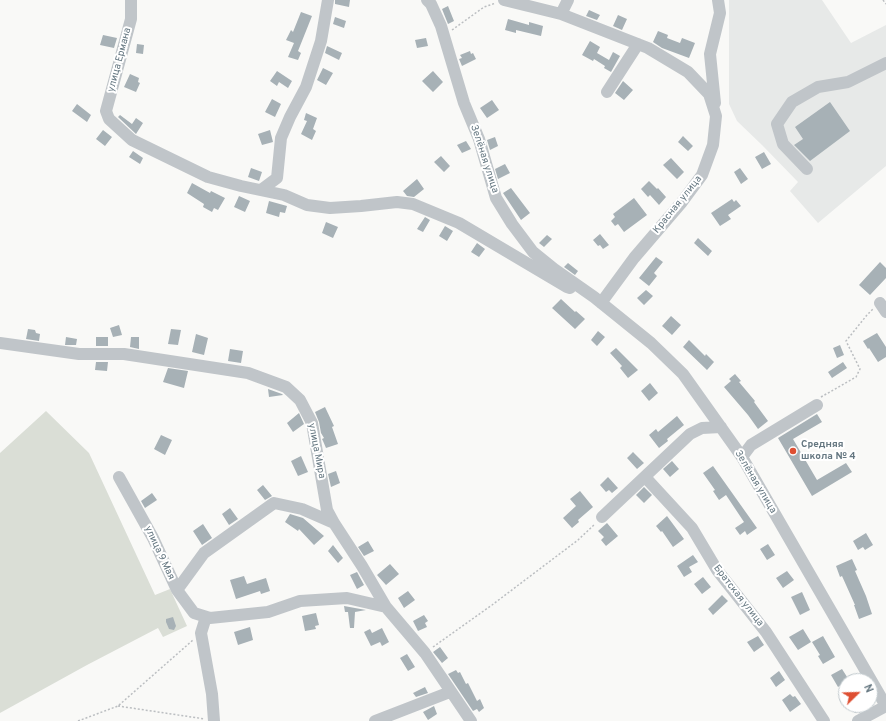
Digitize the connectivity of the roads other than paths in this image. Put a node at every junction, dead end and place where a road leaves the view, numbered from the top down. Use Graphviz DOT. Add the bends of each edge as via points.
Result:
graph roads {
  1 [pos="131,0"];
  2 [pos="328,0"];
  3 [pos="505,0"];
  4 [pos="568,0"];
  5 [pos="718,0"];
  6 [pos="431,1"];
  7 [pos="561,14"];
  8 [pos="638,44"];
  9 [pos="886,63"];
  10 [pos="607,92"];
  11 [pos="716,116"];
  12 [pos="807,170"];
  13 [pos="277,178"];
  14 [pos="262,190"];
  15 [pos="284,195"];
  16 [pos="584,290"];
  17 [pos="601,303"];
  18 [pos="0,342"];
  19 [pos="817,405"];
  20 [pos="721,427"];
  21 [pos="742,458"];
  22 [pos="119,477"];
  23 [pos="645,477"];
  24 [pos="602,517"];
  25 [pos="334,523"];
  26 [pos="177,590"];
  27 [pos="386,607"];
  28 [pos="208,617"];
  29 [pos="450,692"];
  30 [pos="886,706"];
  31 [pos="214,721"];
  32 [pos="375,721"];
  33 [pos="471,721"];
  34 [pos="824,721"];
  35 [pos="858,721"];
  1 -- 14 [label="street, улица Ермана" via="131,19 106,111 109,119 132,140 208,177"];
  2 -- 13 [label="street" via="321,41 306,87 282,138"];
  3 -- 7 [label="street, Красная улица"];
  4 -- 7 [label="street"];
  5 -- 11 [label="street" via="720,13 710,54"];
  6 -- 16 [label="street, Зелёная улица" via="464,102 479,139 496,198 534,252"];
  7 -- 8 [label="street, Красная улица"];
  8 -- 10 [label="street"];
  8 -- 11 [label="street, Красная улица" via="688,72 709,94"];
  9 -- 12 [label="street" via="848,82 818,87 792,102 777,124 783,144"];
  11 -- 17 [label="street, Красная улица" via="713,145 702,175"];
  13 -- 14 [label="street"];
  13 -- 15 [label="street"];
  14 -- 15 [label="street"];
  15 -- 16 [label="street, Зелёная улица" via="308,205 330,208 397,202 413,204 459,223 567,287"];
  16 -- 17 [label="street, Зелёная улица"];
  17 -- 20 [label="street, Зелёная улица" via="651,343 683,374"];
  18 -- 25 [label="street, улица Мира" via="79,354 124,354 248,373 286,387 300,400 312,422 327,510"];
  19 -- 21 [label="street" via="751,445"];
  20 -- 21 [label="street, Зелёная улица"];
  20 -- 23 [label="street" via="702,428 690,434"];
  21 -- 30 [label="street, Зелёная улица"];
  22 -- 26 [label="street, улица 9 Мая" via="153,538"];
  23 -- 24 [label="street"];
  23 -- 34 [label="street, Братская улица" via="692,528 718,570 766,632"];
  25 -- 26 [label="street" via="302,509 274,503 204,553"];
  25 -- 27 [label="street, улица Мира"];
  26 -- 28 [label="street, улица 9 Мая" via="194,613"];
  27 -- 28 [label="street" via="347,598 300,601 268,612"];
  27 -- 29 [label="street, улица Мира" via="425,653"];
  28 -- 31 [label="street" via="201,633"];
  29 -- 32 [label="street"];
  29 -- 33 [label="street, улица Мира"];
  30 -- 35 [label="street"];
}
